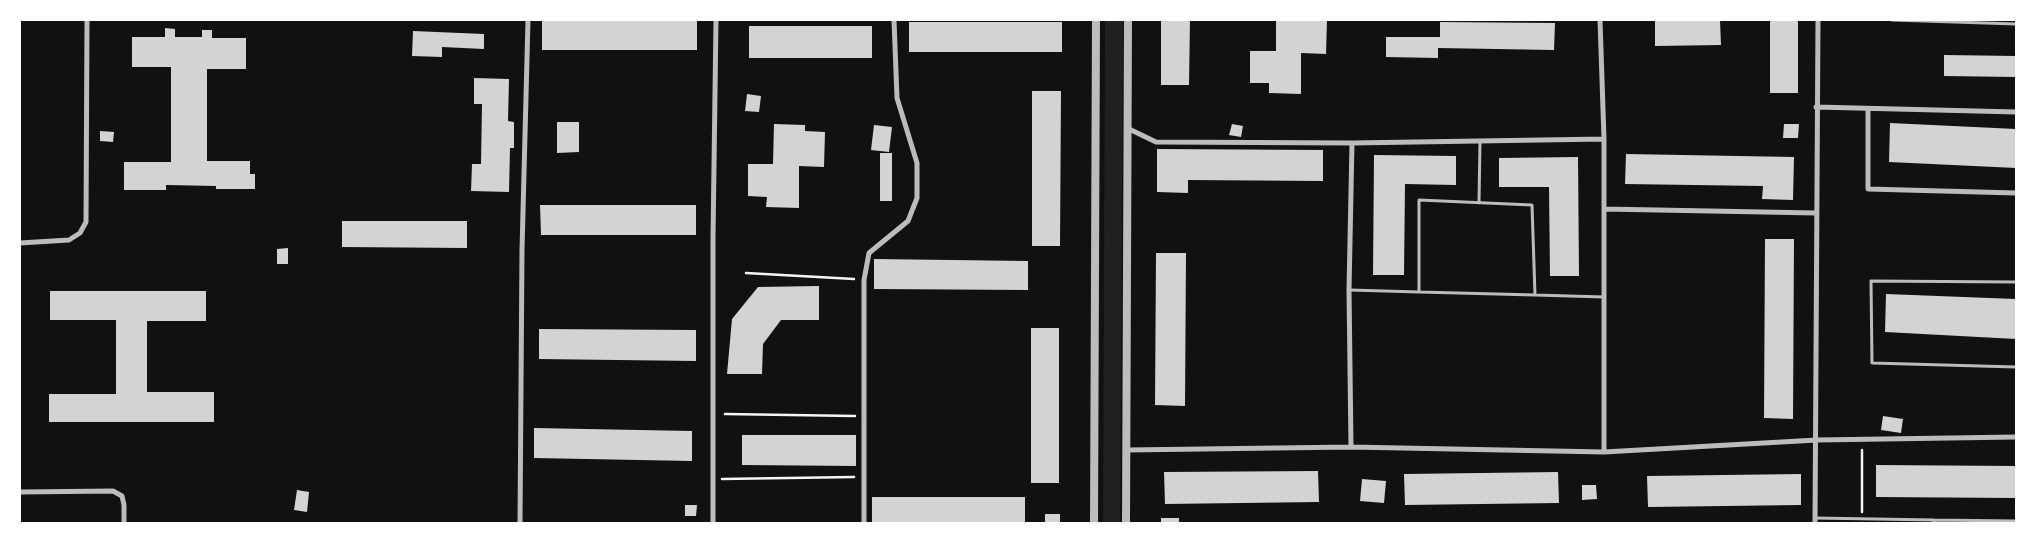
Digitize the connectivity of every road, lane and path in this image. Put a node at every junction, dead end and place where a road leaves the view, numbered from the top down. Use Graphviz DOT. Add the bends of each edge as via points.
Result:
graph roads {
  1 [pos="87,20"];
  2 [pos="528,20"];
  3 [pos="716,20"];
  4 [pos="894,20"];
  5 [pos="1096,20"];
  6 [pos="1128,20"];
  7 [pos="1600,20"];
  8 [pos="1818,20"];
  9 [pos="1892,20"];
  10 [pos="2016,24"];
  11 [pos="1816,107"];
  12 [pos="1868,108"];
  13 [pos="2016,112"];
  14 [pos="1127,128"];
  15 [pos="1480,139"];
  16 [pos="1604,139"];
  17 [pos="1352,143"];
  18 [pos="2016,193"];
  19 [pos="1479,203"];
  20 [pos="1604,209"];
  21 [pos="1816,213"];
  22 [pos="20,243"];
  23 [pos="746,273"];
  24 [pos="864,280"];
  25 [pos="2016,282"];
  26 [pos="1349,290"];
  27 [pos="1419,292"];
  28 [pos="1534,295"];
  29 [pos="1604,298"];
  30 [pos="2016,367"];
  31 [pos="725,414"];
  32 [pos="864,416"];
  33 [pos="2016,437"];
  34 [pos="1862,439"];
  35 [pos="1817,440"];
  36 [pos="1351,447"];
  37 [pos="1127,450"];
  38 [pos="1604,452"];
  39 [pos="864,477"];
  40 [pos="713,479"];
  41 [pos="20,492"];
  42 [pos="1862,518"];
  43 [pos="1815,520"];
  44 [pos="2016,521"];
  45 [pos="1934,522"];
  46 [pos="124,523"];
  47 [pos="520,523"];
  48 [pos="713,523"];
  49 [pos="864,523"];
  50 [pos="1094,523"];
  51 [pos="1126,523"];
  1 -- 22 [label="street" via="86,222 80,233 69,240"];
  2 -- 47 [label="street"];
  3 -- 40 [label="street"];
  4 -- 24 [label="street" via="897,98 917,163 917,198 908,220 869,253"];
  5 -- 50 [label="street"];
  6 -- 14 [label="street"];
  7 -- 16 [label="street"];
  8 -- 11 [label="street"];
  9 -- 10 [label="lane"];
  11 -- 12 [label="street"];
  11 -- 21 [label="street"];
  12 -- 13 [label="street"];
  12 -- 18 [label="street" via="1868,189"];
  14 -- 17 [label="street" via="1156,142"];
  14 -- 37 [label="street"];
  15 -- 16 [label="street"];
  15 -- 17 [label="street"];
  15 -- 19 [label="lane"];
  16 -- 20 [label="street"];
  17 -- 26 [label="street"];
  19 -- 27 [label="lane" via="1419,200"];
  19 -- 28 [label="lane" via="1532,205"];
  20 -- 21 [label="street"];
  20 -- 29 [label="street"];
  21 -- 35 [label="street"];
  23 -- 24 [label="path"];
  24 -- 32 [label="street"];
  25 -- 30 [label="lane" via="1871,281 1872,363"];
  26 -- 27 [label="lane"];
  26 -- 36 [label="street"];
  27 -- 28 [label="lane"];
  28 -- 29 [label="lane"];
  29 -- 38 [label="street"];
  31 -- 32 [label="path"];
  32 -- 39 [label="street"];
  33 -- 34 [label="street"];
  34 -- 35 [label="street"];
  34 -- 42 [label="path"];
  35 -- 38 [label="street"];
  35 -- 43 [label="street"];
  36 -- 37 [label="street"];
  36 -- 38 [label="street"];
  37 -- 51 [label="street"];
  39 -- 40 [label="path"];
  39 -- 49 [label="street"];
  40 -- 48 [label="street"];
  41 -- 46 [label="street" via="113,491 122,496"];
  42 -- 43 [label="lane"];
  42 -- 45 [label="lane"];
  44 -- 45 [label="lane"];
}
